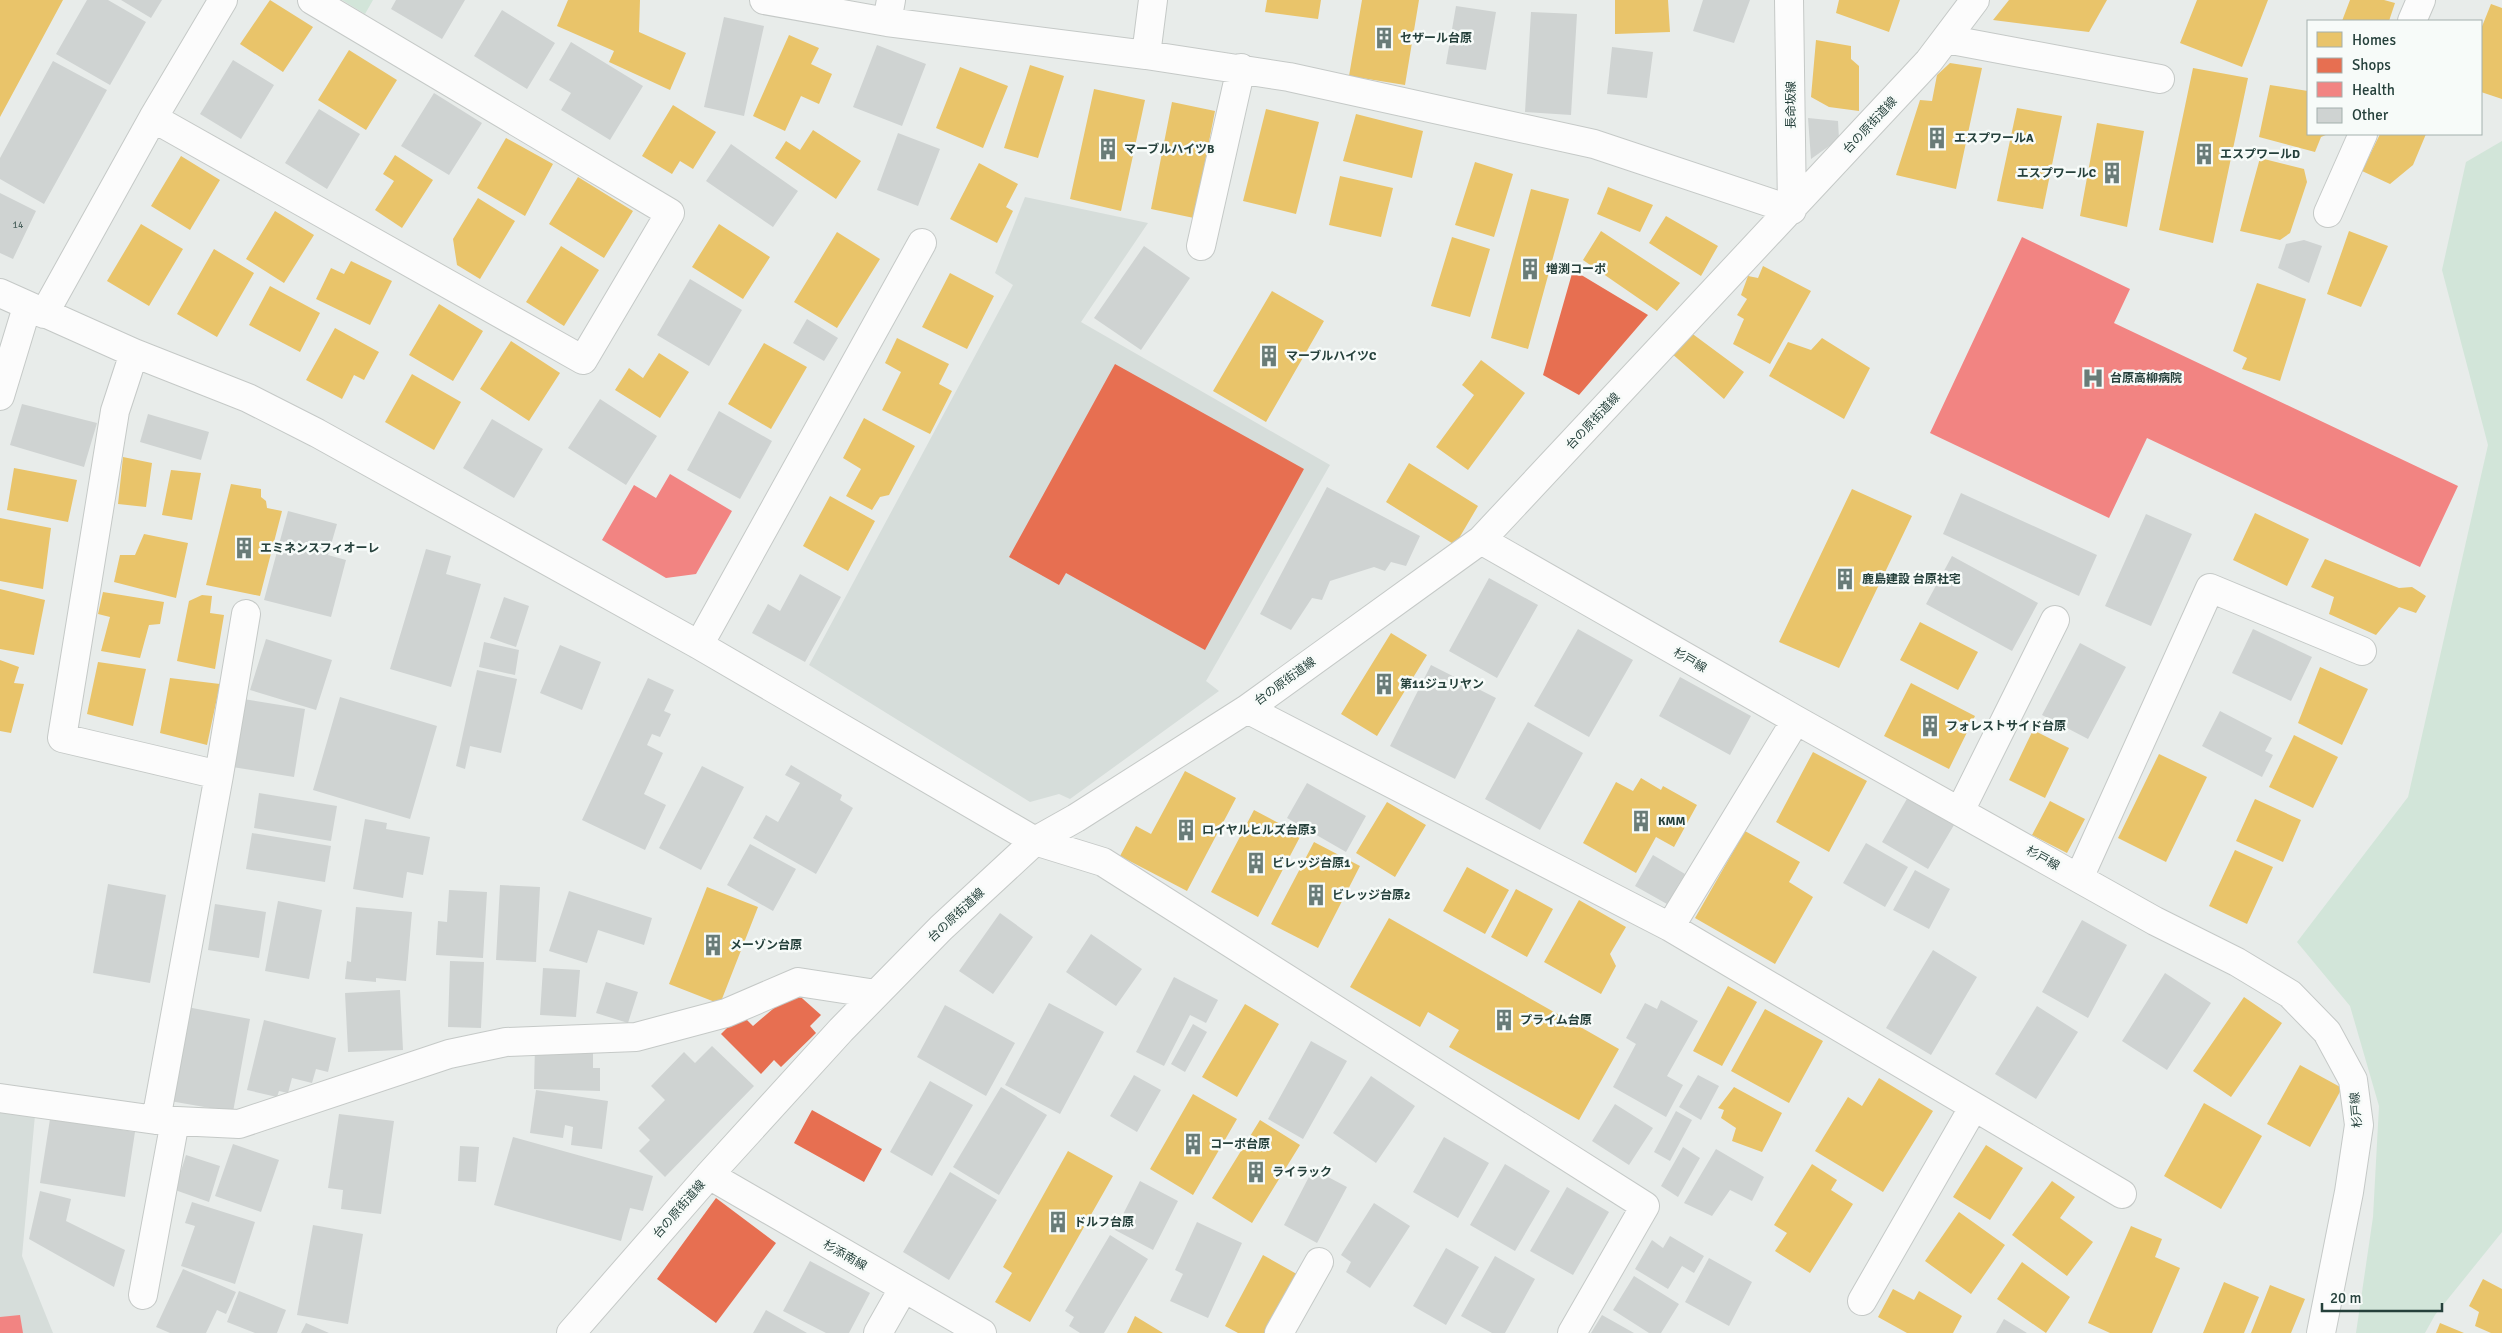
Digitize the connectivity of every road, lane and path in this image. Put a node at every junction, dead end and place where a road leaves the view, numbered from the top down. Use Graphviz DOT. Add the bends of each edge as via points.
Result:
graph roads {
  1 [pos="222,0"];
  2 [pos="312,0"];
  3 [pos="764,0"];
  4 [pos="1153,0"];
  5 [pos="1789,0"];
  6 [pos="1975,0"];
  7 [pos="2421,0"];
  8 [pos="889,11"];
  9 [pos="2412,20"];
  10 [pos="1946,39"];
  11 [pos="1146,55"];
  12 [pos="1241,68"];
  13 [pos="2160,79"];
  14 [pos="153,118"];
  15 [pos="2362,135"];
  16 [pos="1792,210"];
  17 [pos="2328,213"];
  18 [pos="922,243"];
  19 [pos="1201,246"];
  20 [pos="0,293"];
  21 [pos="36,310"];
  22 [pos="134,352"];
  23 [pos="0,396"];
  24 [pos="1481,540"];
  25 [pos="246,614"];
  26 [pos="2054,620"];
  27 [pos="699,645"];
  28 [pos="2362,651"];
  29 [pos="1247,709"];
  30 [pos="1796,720"];
  31 [pos="219,775"];
  32 [pos="1960,811"];
  33 [pos="1035,841"];
  34 [pos="2079,878"];
  35 [pos="1670,928"];
  36 [pos="876,994"];
  37 [pos="0,1098"];
  38 [pos="1973,1108"];
  39 [pos="165,1121"];
  40 [pos="709,1175"];
  41 [pos="2122,1194"];
  42 [pos="1319,1262"];
  43 [pos="903,1289"];
  44 [pos="143,1295"];
  45 [pos="1862,1301"];
  46 [pos="571,1333"];
  47 [pos="878,1333"];
  48 [pos="982,1333"];
  49 [pos="1279,1333"];
  50 [pos="1572,1333"];
  51 [pos="2321,1333"];
  1 -- 14 [label="street"];
  2 -- 14 [label="street" via="670,213 583,360"];
  3 -- 8 [label="street"];
  4 -- 11 [label="street"];
  5 -- 16 [label="street, 長命坂線"];
  6 -- 10 [label="street, 台の原街道線"];
  7 -- 9 [label="street"];
  8 -- 11 [label="street"];
  10 -- 13 [label="street"];
  10 -- 16 [label="street, 台の原街道線"];
  11 -- 12 [label="street"];
  12 -- 16 [label="street" via="1594,144"];
  12 -- 19 [label="street"];
  14 -- 21 [label="street"];
  15 -- 17 [label="street"];
  16 -- 24 [label="street, 台の原街道線"];
  18 -- 27 [label="street"];
  20 -- 21 [label="street"];
  21 -- 22 [label="street"];
  21 -- 23 [label="street"];
  22 -- 27 [label="street" via="248,398 317,433"];
  22 -- 31 [label="street" via="115,411 62,738"];
  24 -- 29 [label="street, 台の原街道線"];
  24 -- 30 [label="street, 杉戸線"];
  25 -- 31 [label="street"];
  26 -- 32 [label="street"];
  27 -- 33 [label="street"];
  28 -- 34 [label="street" via="2210,588"];
  29 -- 33 [label="street, 台の原街道線"];
  29 -- 35 [label="street"];
  30 -- 32 [label="street, 杉戸線"];
  30 -- 35 [label="street"];
  31 -- 39 [label="street"];
  32 -- 34 [label="street, 杉戸線"];
  33 -- 36 [label="street, 台の原街道線"];
  33 -- 50 [label="street" via="1103,862 1645,1206"];
  34 -- 51 [label="street, 杉戸線" via="2237,962 2290,994 2327,1032 2353,1080 2359,1126"];
  35 -- 38 [label="street"];
  36 -- 39 [label="street" via="798,982 726,1013 636,1037 506,1042 449,1054 239,1124"];
  36 -- 40 [label="street, 台の原街道線"];
  37 -- 39 [label="street"];
  38 -- 41 [label="street"];
  38 -- 45 [label="street"];
  39 -- 44 [label="street"];
  40 -- 43 [label="street, 杉添南線"];
  40 -- 46 [label="street, 台の原街道線"];
  42 -- 49 [label="street"];
  43 -- 47 [label="street"];
  43 -- 48 [label="street, 杉添南線"];
}
